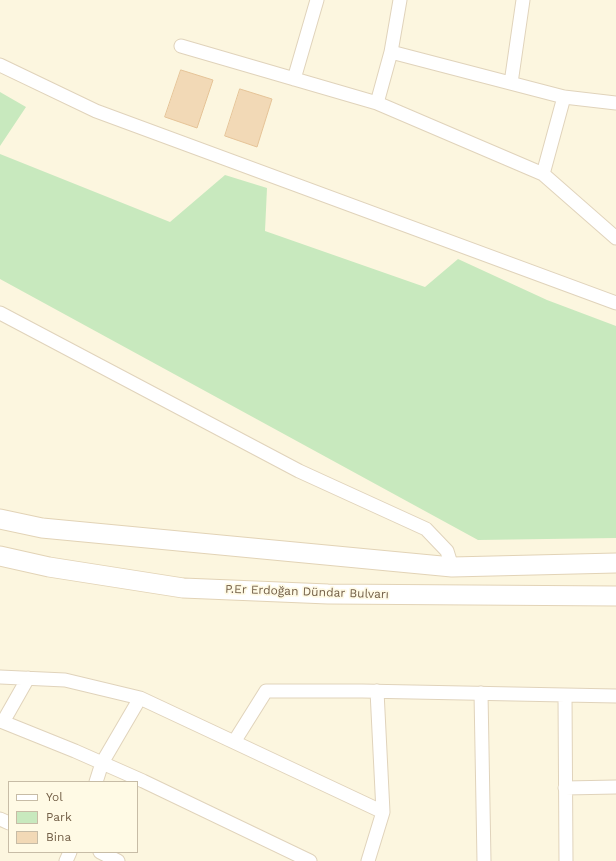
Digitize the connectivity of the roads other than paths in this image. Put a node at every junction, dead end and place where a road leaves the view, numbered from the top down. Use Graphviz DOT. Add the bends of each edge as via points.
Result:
graph roads {
  1 [pos="317,0"];
  2 [pos="400,0"];
  3 [pos="523,0"];
  4 [pos="181,46"];
  5 [pos="391,52"];
  6 [pos="0,65"];
  7 [pos="294,79"];
  8 [pos="511,83"];
  9 [pos="564,97"];
  10 [pos="377,103"];
  11 [pos="616,103"];
  12 [pos="543,174"];
  13 [pos="616,238"];
  14 [pos="616,303"];
  15 [pos="0,313"];
  16 [pos="0,519"];
  17 [pos="0,556"];
  18 [pos="616,563"];
  19 [pos="452,567"];
  20 [pos="616,596"];
  21 [pos="0,677"];
  22 [pos="28,678"];
  23 [pos="377,691"];
  24 [pos="481,693"];
  25 [pos="565,695"];
  26 [pos="616,696"];
  27 [pos="140,698"];
  28 [pos="2,725"];
  29 [pos="234,742"];
  30 [pos="102,763"];
  31 [pos="96,781"];
  32 [pos="616,787"];
  33 [pos="565,788"];
  34 [pos="383,812"];
  35 [pos="102,853"];
  36 [pos="118,861"];
  37 [pos="310,861"];
  38 [pos="368,861"];
  39 [pos="484,861"];
  40 [pos="566,861"];
  1 -- 7 [label="street"];
  2 -- 5 [label="street"];
  3 -- 8 [label="street"];
  4 -- 7 [label="street"];
  5 -- 8 [label="street"];
  5 -- 10 [label="street"];
  6 -- 14 [label="street" via="96,111"];
  7 -- 10 [label="street"];
  8 -- 9 [label="street"];
  9 -- 11 [label="street"];
  9 -- 12 [label="street"];
  10 -- 12 [label="street"];
  12 -- 13 [label="street"];
  15 -- 19 [label="street" via="299,471 426,529 447,551"];
  16 -- 19 [label="main road" via="42,528"];
  17 -- 20 [label="main road, P.Er Erdoğan Dündar Bulvarı" via="49,567 183,588 328,594"];
  18 -- 19 [label="main road"];
  21 -- 22 [label="street"];
  22 -- 27 [label="street" via="65,680"];
  22 -- 28 [label="street"];
  23 -- 24 [label="street"];
  23 -- 29 [label="street" via="266,691"];
  23 -- 34 [label="street"];
  24 -- 25 [label="street"];
  24 -- 39 [label="street"];
  25 -- 26 [label="street"];
  25 -- 33 [label="street"];
  27 -- 29 [label="street"];
  27 -- 30 [label="street"];
  28 -- 30 [label="street"];
  29 -- 34 [label="street"];
  30 -- 31 [label="street"];
  30 -- 37 [label="street"];
  32 -- 33 [label="street"];
  33 -- 40 [label="street"];
  34 -- 38 [label="street"];
  35 -- 36 [label="street"];
}
